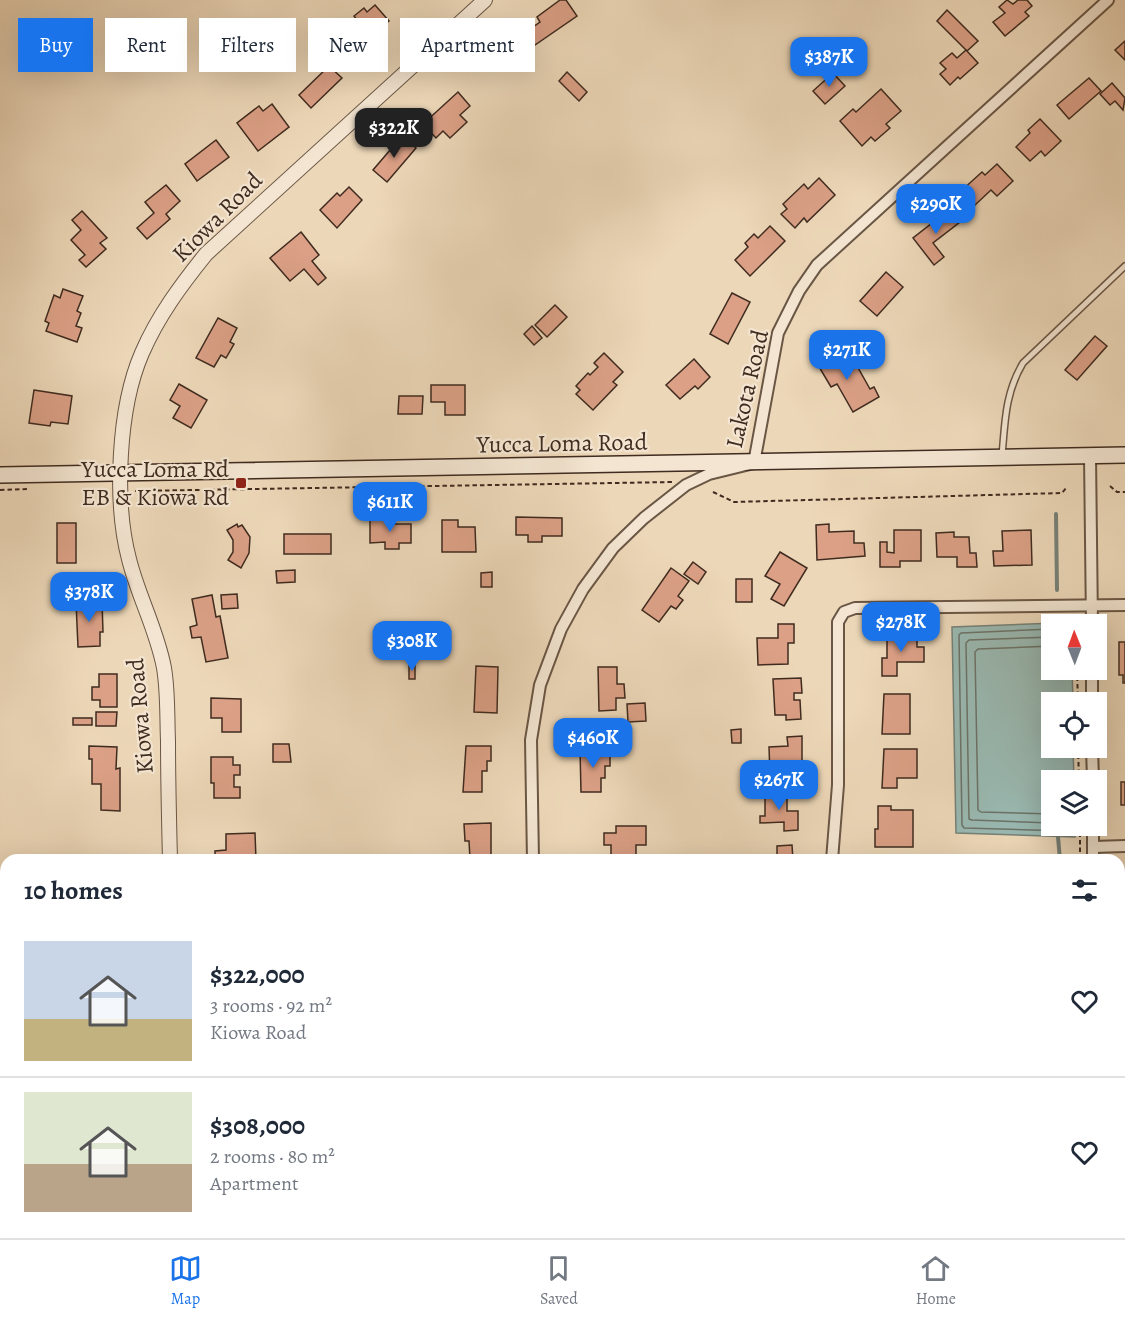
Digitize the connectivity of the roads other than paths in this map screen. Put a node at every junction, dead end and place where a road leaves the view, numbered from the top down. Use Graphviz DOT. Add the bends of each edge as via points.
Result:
graph roads {
  1 [pos="485,0"];
  2 [pos="1108,0"];
  3 [pos="1125,266"];
  4 [pos="1125,455"];
  5 [pos="1090,456"];
  6 [pos="1002,457"];
  7 [pos="754,463"];
  8 [pos="120,472"];
  9 [pos="0,475"];
  10 [pos="1092,605"];
  11 [pos="1125,605"];
  12 [pos="1092,614"];
  13 [pos="1093,836"];
  14 [pos="1125,846"];
  15 [pos="1093,847"];
  16 [pos="170,854"];
  17 [pos="532,854"];
  18 [pos="832,854"];
  19 [pos="1093,854"];
  1 -- 8 [label="street, Kiowa Road" via="214,246 181,285 141,354 126,413"];
  2 -- 7 [label="street, Lakota Road" via="817,265 778,333"];
  3 -- 6 [label="lane" via="1023,363 1012,381 1007,402"];
  4 -- 5 [label="main road, Yucca Loma Road"];
  5 -- 6 [label="main road, Yucca Loma Road"];
  5 -- 10 [label="street"];
  6 -- 7 [label="main road, Yucca Loma Road"];
  7 -- 8 [label="main road, Yucca Loma Road"];
  7 -- 17 [label="street, Lakota Road" via="709,474 686,485 613,548 583,589 561,629 540,685 531,740"];
  8 -- 9 [label="main road, Yucca Loma Road"];
  8 -- 16 [label="street, Kiowa Road" via="124,540 164,669"];
  10 -- 11 [label="street"];
  10 -- 12 [label="street"];
  10 -- 18 [label="street" via="855,608 844,612 838,622 838,785"];
  13 -- 15 [label="street"];
  14 -- 15 [label="street"];
  15 -- 19 [label="street"];
}
